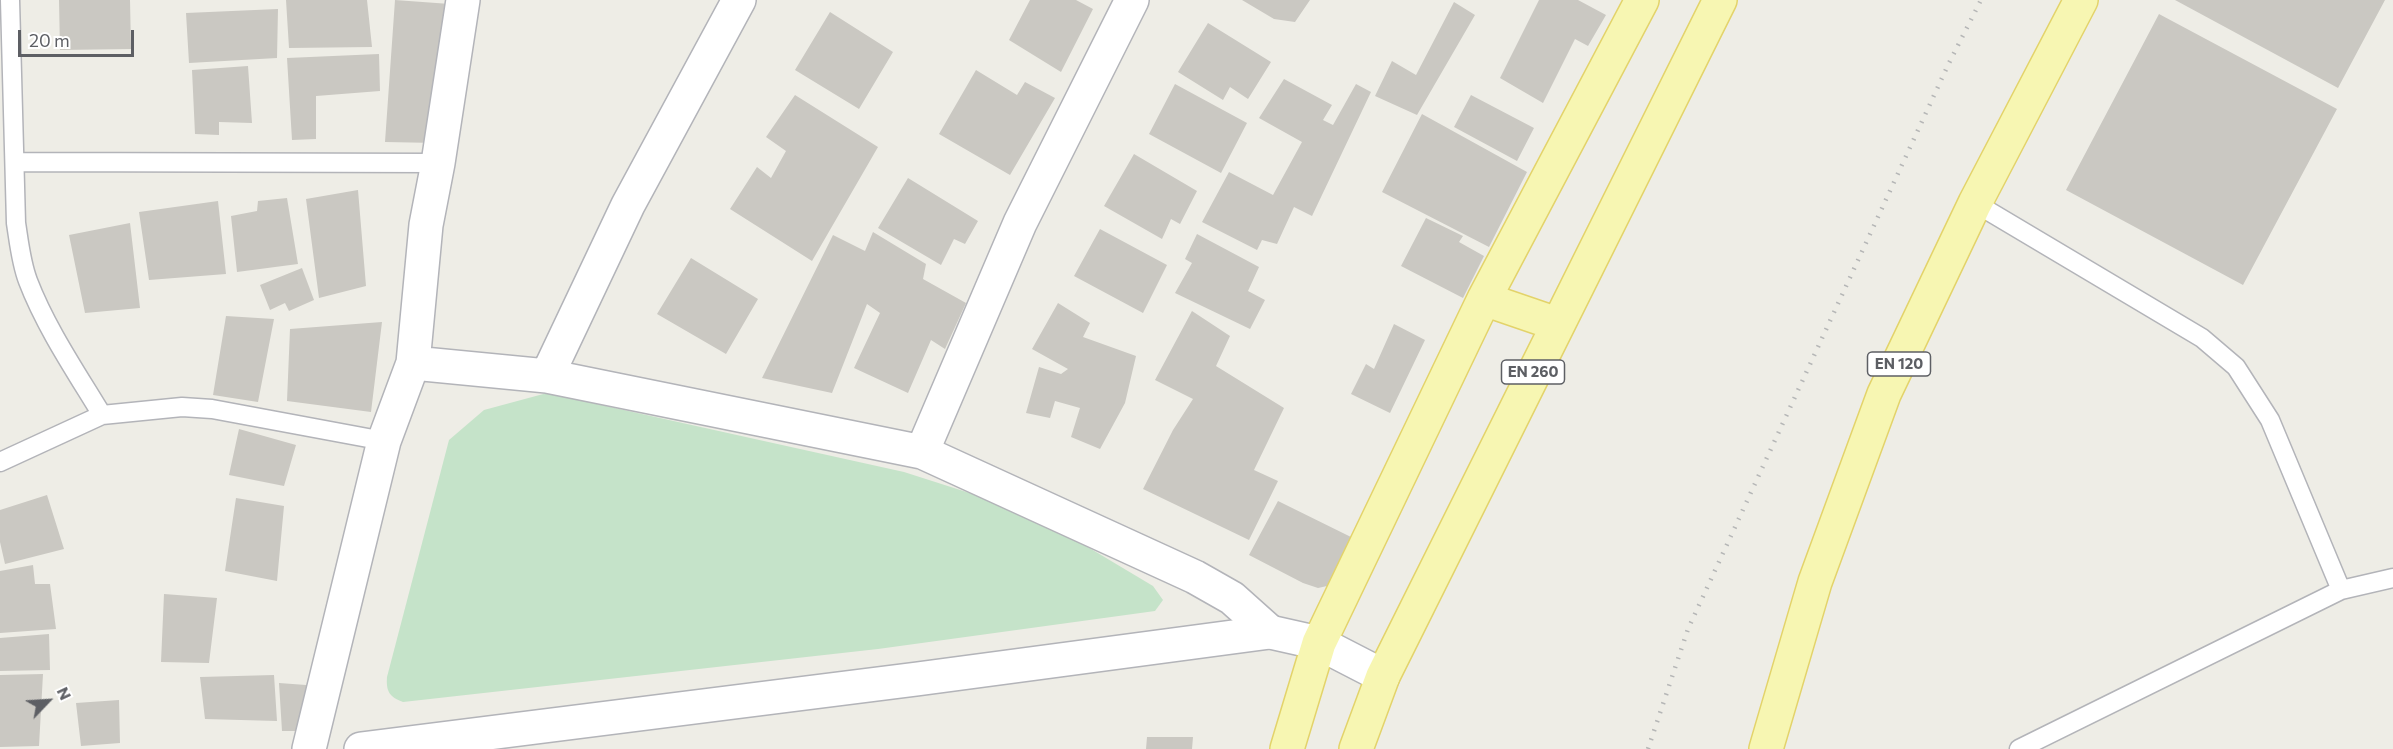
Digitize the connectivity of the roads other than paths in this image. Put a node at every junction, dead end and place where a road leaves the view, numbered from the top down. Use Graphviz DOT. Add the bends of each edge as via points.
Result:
graph roads {
  1 [pos="10,0"];
  2 [pos="463,0"];
  3 [pos="739,0"];
  4 [pos="1132,0"];
  5 [pos="1642,0"];
  6 [pos="1720,0"];
  7 [pos="2081,0"];
  8 [pos="15,162"];
  9 [pos="438,163"];
  10 [pos="1975,203"];
  11 [pos="1484,298"];
  12 [pos="1557,324"];
  13 [pos="414,363"];
  14 [pos="547,376"];
  15 [pos="102,415"];
  16 [pos="384,441"];
  17 [pos="922,452"];
  18 [pos="0,462"];
  19 [pos="2393,578"];
  20 [pos="2341,590"];
  21 [pos="1270,632"];
  22 [pos="1319,643"];
  23 [pos="1383,676"];
  24 [pos="309,749"];
  25 [pos="361,749"];
  26 [pos="1287,749"];
  27 [pos="1356,749"];
  28 [pos="1766,749"];
  29 [pos="2019,749"];
  1 -- 8 [label="lane"];
  2 -- 9 [label="street"];
  3 -- 14 [label="street" via="628,206"];
  4 -- 17 [label="street" via="1020,223"];
  5 -- 11 [label="main road"];
  6 -- 12 [label="main road, EN 260"];
  7 -- 10 [label="main road, EN 120"];
  8 -- 9 [label="lane"];
  8 -- 15 [label="lane" via="16,223 28,281 65,355"];
  9 -- 13 [label="street" via="426,225"];
  10 -- 20 [label="lane" via="2202,338 2236,368 2270,420"];
  10 -- 28 [label="main road, EN 120" via="1884,394 1815,582"];
  11 -- 12 [label="main road"];
  11 -- 22 [label="main road"];
  12 -- 23 [label="main road, EN 260"];
  13 -- 14 [label="street"];
  13 -- 16 [label="street"];
  14 -- 17 [label="street"];
  15 -- 16 [label="lane" via="182,407 212,409"];
  15 -- 18 [label="lane"];
  16 -- 24 [label="street"];
  17 -- 21 [label="street" via="1195,577 1232,598"];
  19 -- 20 [label="lane"];
  20 -- 29 [label="lane"];
  21 -- 22 [label="street"];
  21 -- 25 [label="street"];
  22 -- 23 [label="street"];
  22 -- 26 [label="main road"];
  23 -- 27 [label="main road, EN 260"];
}
